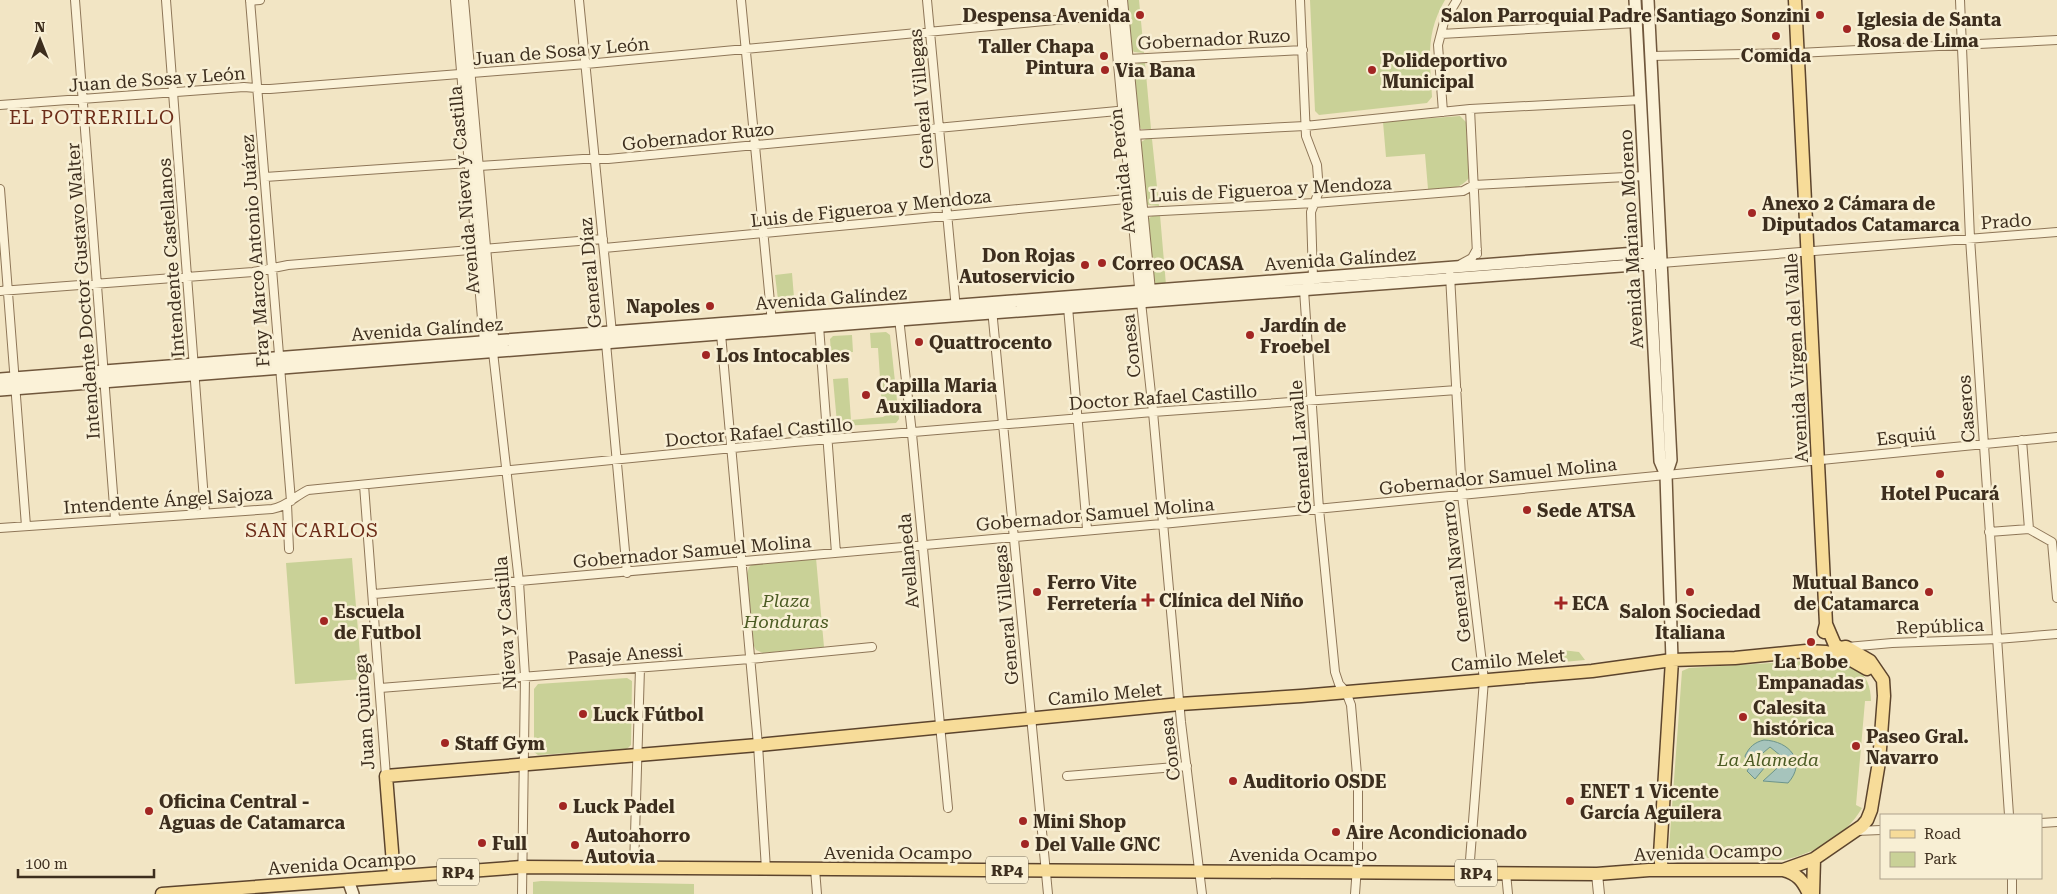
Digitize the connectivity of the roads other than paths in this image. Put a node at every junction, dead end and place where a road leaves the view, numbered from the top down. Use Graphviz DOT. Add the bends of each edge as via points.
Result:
graph roads {
  1 [pos="75,0"];
  2 [pos="166,0"];
  3 [pos="250,0"];
  4 [pos="260,0"];
  5 [pos="456,0"];
  6 [pos="463,0"];
  7 [pos="580,0"];
  8 [pos="740,0"];
  9 [pos="926,0"];
  10 [pos="1113,0"];
  11 [pos="1122,0"];
  12 [pos="1300,0"];
  13 [pos="1457,0"];
  14 [pos="1635,0"];
  15 [pos="1648,0"];
  16 [pos="1795,0"];
  17 [pos="1960,0"];
  18 [pos="1119,14"];
  19 [pos="1636,23"];
  20 [pos="930,31"];
  21 [pos="1441,34"];
  22 [pos="2057,40"];
  23 [pos="1962,46"];
  24 [pos="746,50"];
  25 [pos="1303,50"];
  26 [pos="1798,53"];
  27 [pos="1651,56"];
  28 [pos="1128,59"];
  29 [pos="586,64"];
  30 [pos="466,74"];
  31 [pos="257,88"];
  32 [pos="173,92"];
  33 [pos="83,99"];
  34 [pos="1641,100"];
  35 [pos="0,105"];
  36 [pos="1470,109"];
  37 [pos="1128,110"];
  38 [pos="1443,112"];
  39 [pos="1305,126"];
  40 [pos="938,127"];
  41 [pos="1131,136"];
  42 [pos="754,145"];
  43 [pos="595,159"];
  44 [pos="474,165"];
  45 [pos="1645,176"];
  46 [pos="266,177"];
  47 [pos="1474,186"];
  48 [pos="0,189"];
  49 [pos="1315,203"];
  50 [pos="1133,205"];
  51 [pos="1143,212"];
  52 [pos="946,216"];
  53 [pos="2057,232"];
  54 [pos="762,234"];
  55 [pos="1970,238"];
  56 [pos="603,239"];
  57 [pos="604,248"];
  58 [pos="1477,249"];
  59 [pos="481,250"];
  60 [pos="1808,252"];
  61 [pos="1653,260"];
  62 [pos="1478,266"];
  63 [pos="272,268"];
  64 [pos="1450,273"];
  65 [pos="188,276"];
  66 [pos="1313,278"];
  67 [pos="97,284"];
  68 [pos="4,290"];
  69 [pos="1304,290"];
  70 [pos="1144,295"];
  71 [pos="1068,307"];
  72 [pos="992,308"];
  73 [pos="956,311"];
  74 [pos="898,315"];
  75 [pos="772,325"];
  76 [pos="819,326"];
  77 [pos="612,333"];
  78 [pos="721,334"];
  79 [pos="606,343"];
  80 [pos="491,345"];
  81 [pos="279,363"];
  82 [pos="194,370"];
  83 [pos="104,377"];
  84 [pos="0,379"];
  85 [pos="15,384"];
  86 [pos="0,390"];
  87 [pos="1457,390"];
  88 [pos="1312,402"];
  89 [pos="1153,412"];
  90 [pos="1077,419"];
  91 [pos="1003,425"];
  92 [pos="912,434"];
  93 [pos="2057,437"];
  94 [pos="828,440"];
  95 [pos="2022,440"];
  96 [pos="1983,444"];
  97 [pos="732,449"];
  98 [pos="618,460"];
  99 [pos="1819,460"];
  100 [pos="506,471"];
  101 [pos="1666,475"];
  102 [pos="289,479"];
  103 [pos="364,485"];
  104 [pos="308,490"];
  105 [pos="1462,495"];
  106 [pos="289,502"];
  107 [pos="1319,509"];
  108 [pos="205,513"];
  109 [pos="115,519"];
  110 [pos="1162,524"];
  111 [pos="26,526"];
  112 [pos="0,528"];
  113 [pos="1087,529"];
  114 [pos="2029,529"];
  115 [pos="1989,532"];
  116 [pos="1014,536"];
  117 [pos="921,545"];
  118 [pos="289,549"];
  119 [pos="836,553"];
  120 [pos="741,562"];
  121 [pos="628,573"];
  122 [pos="519,582"];
  123 [pos="374,594"];
  124 [pos="2057,598"];
  125 [pos="1826,624"];
  126 [pos="2057,634"];
  127 [pos="1996,639"];
  128 [pos="872,647"];
  129 [pos="1831,649"];
  130 [pos="750,660"];
  131 [pos="1672,660"];
  132 [pos="640,668"];
  133 [pos="525,676"];
  134 [pos="1484,680"];
  135 [pos="380,688"];
  136 [pos="1884,690"];
  137 [pos="1346,692"];
  138 [pos="1180,704"];
  139 [pos="1031,718"];
  140 [pos="940,726"];
  141 [pos="758,745"];
  142 [pos="638,755"];
  143 [pos="524,764"];
  144 [pos="1187,766"];
  145 [pos="386,776"];
  146 [pos="1067,776"];
  147 [pos="948,808"];
  148 [pos="2009,814"];
  149 [pos="2057,822"];
  150 [pos="2042,824"];
  151 [pos="1880,830"];
  152 [pos="1856,831"];
  153 [pos="1814,859"];
  154 [pos="522,867"];
  155 [pos="634,868"];
  156 [pos="766,869"];
  157 [pos="815,869"];
  158 [pos="1662,870"];
  159 [pos="1783,870"];
  160 [pos="1046,871"];
  161 [pos="1200,872"];
  162 [pos="1356,872"];
  163 [pos="1469,873"];
  164 [pos="1506,873"];
  165 [pos="1597,874"];
  166 [pos="394,876"];
  167 [pos="2012,879"];
  168 [pos="348,880"];
  169 [pos="246,891"];
  170 [pos="162,894"];
  171 [pos="344,894"];
  172 [pos="353,894"];
  173 [pos="522,894"];
  174 [pos="817,894"];
  175 [pos="1048,894"];
  176 [pos="1202,894"];
  177 [pos="1355,894"];
  178 [pos="1508,894"];
  179 [pos="1599,894"];
  180 [pos="1811,894"];
  181 [pos="2012,894"];
  1 -- 33 [label="street, Intendente Doctor Gustavo Walter"];
  2 -- 32 [label="street, Intendente Castellanos"];
  3 -- 4 [label="street"];
  3 -- 31 [label="street, Fray Marco Antonio Juárez"];
  5 -- 30 [label="street, Avenida Nieva y Castilla"];
  6 -- 30 [label="street, Avenida Nieva y Castilla"];
  7 -- 29 [label="street, General Díaz"];
  8 -- 24 [label="street"];
  9 -- 20 [label="street, General Villegas"];
  10 -- 18 [label="street, Avenida Perón"];
  11 -- 18 [label="street, Avenida Perón"];
  12 -- 25 [label="street"];
  13 -- 21 [label="street"];
  14 -- 19 [label="main road, Avenida Mariano Moreno"];
  15 -- 27 [label="main road, Avenida Mariano Moreno"];
  16 -- 26 [label="main road, Avenida Virgen del Valle"];
  17 -- 23 [label="street, Caseros"];
  18 -- 20 [label="street, Juan de Sosa y León"];
  18 -- 28 [label="street, Avenida Perón"];
  18 -- 37 [label="street, Avenida Perón"];
  19 -- 21 [label="street"];
  19 -- 34 [label="main road, Avenida Mariano Moreno"];
  20 -- 24 [label="street, Juan de Sosa y León"];
  20 -- 40 [label="street, General Villegas"];
  21 -- 38 [label="street" via="1438,45"];
  22 -- 23 [label="street"];
  23 -- 26 [label="street"];
  23 -- 55 [label="street, Caseros"];
  24 -- 29 [label="street, Juan de Sosa y León"];
  24 -- 42 [label="street"];
  25 -- 28 [label="street, Gobernador Ruzo"];
  25 -- 39 [label="street"];
  26 -- 27 [label="street"];
  26 -- 60 [label="main road, Avenida Virgen del Valle"];
  27 -- 61 [label="main road, Avenida Mariano Moreno"];
  28 -- 37 [label="street, Avenida Perón"];
  29 -- 30 [label="street, Juan de Sosa y León"];
  29 -- 43 [label="street, General Díaz"];
  30 -- 31 [label="street, Juan de Sosa y León"];
  30 -- 44 [label="street, Avenida Nieva y Castilla"];
  31 -- 32 [label="street, Juan de Sosa y León"];
  31 -- 46 [label="street, Fray Marco Antonio Juárez"];
  32 -- 33 [label="street, Juan de Sosa y León"];
  32 -- 65 [label="street, Intendente Castellanos"];
  33 -- 35 [label="street, Juan de Sosa y León"];
  33 -- 67 [label="street, Intendente Doctor Gustavo Walter"];
  34 -- 36 [label="street"];
  34 -- 45 [label="main road, Avenida Mariano Moreno"];
  36 -- 38 [label="street"];
  36 -- 47 [label="street"];
  37 -- 40 [label="street, Gobernador Ruzo"];
  37 -- 41 [label="street, Avenida Perón"];
  38 -- 39 [label="street"];
  39 -- 41 [label="street"];
  39 -- 49 [label="street" via="1317,165 1319,191"];
  40 -- 42 [label="street, Gobernador Ruzo"];
  40 -- 52 [label="street, General Villegas"];
  41 -- 50 [label="street, Avenida Perón"];
  41 -- 51 [label="street, Avenida Perón"];
  42 -- 43 [label="street, Gobernador Ruzo"];
  42 -- 54 [label="street"];
  43 -- 44 [label="street, Gobernador Ruzo"];
  43 -- 56 [label="street, General Díaz"];
  44 -- 46 [label="street, Gobernador Ruzo"];
  44 -- 59 [label="street, Avenida Nieva y Castilla"];
  45 -- 47 [label="street, Luis de Figueroa y Mendoza"];
  45 -- 61 [label="main road, Avenida Mariano Moreno"];
  46 -- 63 [label="street, Fray Marco Antonio Juárez"];
  47 -- 49 [label="street, Luis de Figueroa y Mendoza" via="1463,191"];
  47 -- 58 [label="street"];
  48 -- 68 [label="street"];
  49 -- 51 [label="street, Luis de Figueroa y Mendoza"];
  49 -- 66 [label="street" via="1312,212"];
  50 -- 51 [label="street, Luis de Figueroa y Mendoza"];
  50 -- 52 [label="street, Luis de Figueroa y Mendoza" via="1126,199"];
  50 -- 70 [label="street, Avenida Perón"];
  51 -- 70 [label="street, Avenida Perón"];
  52 -- 54 [label="street, Luis de Figueroa y Mendoza"];
  52 -- 73 [label="street, General Villegas"];
  53 -- 55 [label="street, Prado"];
  54 -- 57 [label="street, Luis de Figueroa y Mendoza"];
  54 -- 75 [label="street"];
  55 -- 60 [label="street, Prado"];
  55 -- 96 [label="street, Caseros"];
  56 -- 57 [label="street, General Díaz"];
  56 -- 59 [label="street"];
  57 -- 77 [label="street, General Díaz"];
  58 -- 62 [label="street"];
  58 -- 64 [label="street" via="1472,258"];
  59 -- 63 [label="street"];
  59 -- 80 [label="street, Avenida Nieva y Castilla"];
  60 -- 61 [label="street, Avenida Galíndez"];
  60 -- 99 [label="main road, Avenida Virgen del Valle"];
  61 -- 62 [label="main road, Avenida Galíndez"];
  61 -- 64 [label="main road, Avenida Galíndez"];
  61 -- 101 [label="main road, Avenida Mariano Moreno" via="1671,460"];
  62 -- 64 [label="main road, Avenida Galíndez"];
  63 -- 65 [label="street"];
  63 -- 81 [label="street, Fray Marco Antonio Juárez"];
  64 -- 66 [label="main road, Avenida Galíndez"];
  64 -- 69 [label="main road, Avenida Galíndez"];
  64 -- 87 [label="street, General Navarro"];
  65 -- 67 [label="street"];
  65 -- 82 [label="street, Intendente Castellanos"];
  66 -- 69 [label="street"];
  66 -- 70 [label="main road, Avenida Galíndez"];
  67 -- 68 [label="street"];
  67 -- 83 [label="street, Intendente Doctor Gustavo Walter"];
  68 -- 85 [label="street"];
  69 -- 70 [label="main road, Avenida Galíndez"];
  69 -- 88 [label="street, General Lavalle"];
  70 -- 71 [label="main road, Avenida Galíndez"];
  70 -- 72 [label="main road, Avenida Galíndez"];
  70 -- 89 [label="street, Conesa"];
  71 -- 72 [label="main road, Avenida Galíndez"];
  71 -- 90 [label="street"];
  72 -- 73 [label="main road, Avenida Galíndez"];
  72 -- 91 [label="street, General Villegas"];
  73 -- 74 [label="main road, Avenida Galíndez"];
  74 -- 75 [label="main road, Avenida Galíndez"];
  74 -- 76 [label="main road, Avenida Galíndez"];
  74 -- 92 [label="street, Avellaneda"];
  75 -- 76 [label="main road, Avenida Galíndez"];
  75 -- 77 [label="main road, Avenida Galíndez"];
  75 -- 78 [label="main road, Avenida Galíndez"];
  76 -- 94 [label="street"];
  77 -- 79 [label="street, General Díaz"];
  77 -- 80 [label="main road, Avenida Galíndez"];
  78 -- 79 [label="main road, Avenida Galíndez"];
  78 -- 97 [label="street"];
  79 -- 80 [label="main road, Avenida Galíndez"];
  79 -- 98 [label="street, General Díaz"];
  80 -- 81 [label="main road, Avenida Galíndez"];
  80 -- 100 [label="street, Nieva y Castilla"];
  81 -- 82 [label="main road, Avenida Galíndez"];
  81 -- 102 [label="street, Fray Marco Antonio Juárez"];
  82 -- 83 [label="main road, Avenida Galíndez"];
  82 -- 108 [label="street, Intendente Castellanos"];
  83 -- 85 [label="main road, Avenida Galíndez"];
  83 -- 109 [label="street, Intendente Doctor Gustavo Walter"];
  84 -- 85 [label="main road, Avenida Galíndez"];
  85 -- 86 [label="main road, Avenida Galíndez"];
  85 -- 111 [label="street"];
  87 -- 88 [label="street, Doctor Rafael Castillo"];
  87 -- 105 [label="street, General Navarro"];
  88 -- 89 [label="street, Doctor Rafael Castillo"];
  88 -- 107 [label="street, General Lavalle"];
  89 -- 90 [label="street, Doctor Rafael Castillo"];
  89 -- 110 [label="street, Conesa"];
  90 -- 91 [label="street, Doctor Rafael Castillo"];
  90 -- 113 [label="street"];
  91 -- 92 [label="street, Doctor Rafael Castillo"];
  91 -- 116 [label="street, General Villegas"];
  92 -- 94 [label="street, Doctor Rafael Castillo"];
  92 -- 117 [label="street, Avellaneda"];
  93 -- 95 [label="street, Esquiú"];
  94 -- 97 [label="street, Doctor Rafael Castillo"];
  94 -- 119 [label="street"];
  95 -- 96 [label="street, Esquiú"];
  95 -- 114 [label="street"];
  96 -- 99 [label="street, Esquiú"];
  96 -- 115 [label="street, Caseros"];
  97 -- 98 [label="street, Doctor Rafael Castillo"];
  97 -- 120 [label="street"];
  98 -- 100 [label="street, Doctor Rafael Castillo"];
  98 -- 121 [label="street, General Díaz"];
  99 -- 101 [label="street, Gobernador Samuel Molina"];
  99 -- 125 [label="main road, Avenida Virgen del Valle"];
  100 -- 103 [label="street, Doctor Rafael Castillo"];
  100 -- 122 [label="street, Nieva y Castilla"];
  101 -- 105 [label="street, Gobernador Samuel Molina"];
  101 -- 131 [label="main road, Avenida Mariano Moreno"];
  102 -- 104 [label="street" via="296,487"];
  102 -- 106 [label="street, Fray Marco Antonio Juárez"];
  103 -- 104 [label="street, Intendente Ángel Sajoza"];
  103 -- 123 [label="street, Juan Quiroga"];
  104 -- 106 [label="street, Intendente Ángel Sajoza"];
  105 -- 107 [label="street, Gobernador Samuel Molina"];
  105 -- 134 [label="street, General Navarro"];
  106 -- 108 [label="street, Intendente Ángel Sajoza" via="280,508"];
  106 -- 118 [label="street, Fray Marco Antonio Juárez"];
  107 -- 110 [label="street, Gobernador Samuel Molina"];
  107 -- 137 [label="street, General Lavalle" via="1335,672"];
  108 -- 109 [label="street, Intendente Ángel Sajoza"];
  109 -- 111 [label="street, Intendente Ángel Sajoza"];
  110 -- 113 [label="street, Gobernador Samuel Molina"];
  110 -- 138 [label="street, Conesa"];
  111 -- 112 [label="street, Intendente Ángel Sajoza"];
  113 -- 116 [label="street, Gobernador Samuel Molina"];
  114 -- 115 [label="street"];
  114 -- 124 [label="street" via="2052,542"];
  115 -- 127 [label="street, Caseros"];
  116 -- 117 [label="street, Gobernador Samuel Molina"];
  116 -- 139 [label="street, General Villegas"];
  117 -- 119 [label="street, Gobernador Samuel Molina"];
  117 -- 140 [label="street, Avellaneda"];
  119 -- 120 [label="street, Gobernador Samuel Molina"];
  120 -- 121 [label="street, Gobernador Samuel Molina"];
  120 -- 130 [label="street"];
  121 -- 122 [label="street, Gobernador Samuel Molina"];
  122 -- 123 [label="street, Gobernador Samuel Molina"];
  122 -- 133 [label="street, Nieva y Castilla"];
  123 -- 135 [label="street, Juan Quiroga"];
  125 -- 129 [label="main road, Avenida Virgen del Valle"];
  125 -- 129 [label="main road, Avenida Virgen del Valle" via="1822,646"];
  126 -- 127 [label="street, República"];
  127 -- 129 [label="street, República"];
  127 -- 148 [label="street, Caseros"];
  128 -- 130 [label="street, Pasaje Anessi"];
  129 -- 131 [label="main road, Camilo Melet"];
  129 -- 136 [label="main road" via="1863,666"];
  129 -- 136 [label="main road" via="1870,661 1882,680"];
  130 -- 132 [label="street, Pasaje Anessi"];
  130 -- 141 [label="street"];
  131 -- 134 [label="main road, Camilo Melet"];
  131 -- 158 [label="main road, Avenida Mariano Moreno" via="1660,855"];
  132 -- 133 [label="street, Pasaje Anessi"];
  132 -- 142 [label="street"];
  133 -- 135 [label="street, Pasaje Anessi"];
  133 -- 143 [label="street, Nieva y Castilla"];
  134 -- 137 [label="main road, Camilo Melet"];
  134 -- 163 [label="street, General Navarro"];
  135 -- 145 [label="street, Juan Quiroga"];
  136 -- 152 [label="main road, Avenida Ocampo" via="1879,762 1871,810 1868,820"];
  137 -- 138 [label="main road, Camilo Melet"];
  137 -- 162 [label="street, General Lavalle" via="1351,705 1358,786"];
  138 -- 139 [label="main road, Camilo Melet"];
  138 -- 144 [label="street, Conesa"];
  139 -- 140 [label="main road, Camilo Melet"];
  139 -- 160 [label="street, General Villegas"];
  140 -- 141 [label="main road, Camilo Melet"];
  140 -- 147 [label="street, Avellaneda"];
  141 -- 142 [label="main road, Camilo Melet"];
  141 -- 156 [label="street"];
  142 -- 143 [label="main road, Camilo Melet"];
  142 -- 155 [label="street"];
  143 -- 145 [label="main road, Camilo Melet"];
  143 -- 154 [label="street, Nieva y Castilla"];
  144 -- 146 [label="street"];
  144 -- 161 [label="street, Conesa"];
  145 -- 166 [label="main road, Juan Quiroga"];
  149 -- 150 [label="street"];
  151 -- 152 [label="street"];
  152 -- 153 [label="main road, Avenida Ocampo"];
  153 -- 159 [label="main road, Avenida Ocampo / RP4"];
  153 -- 180 [label="main road"];
  154 -- 155 [label="main road, Avenida Ocampo / RP4"];
  154 -- 166 [label="main road, Avenida Ocampo / RP4"];
  154 -- 173 [label="street, Nieva y Castilla"];
  155 -- 156 [label="main road, Avenida Ocampo / RP4"];
  156 -- 157 [label="main road, Avenida Ocampo / RP4"];
  157 -- 160 [label="main road, Avenida Ocampo / RP4"];
  157 -- 174 [label="street"];
  158 -- 159 [label="main road, Avenida Ocampo / RP4"];
  158 -- 165 [label="main road, Avenida Ocampo / RP4"];
  159 -- 180 [label="main road" via="1797,876"];
  160 -- 161 [label="main road, Avenida Ocampo / RP4"];
  160 -- 175 [label="street, General Villegas"];
  161 -- 162 [label="main road, Avenida Ocampo / RP4"];
  161 -- 176 [label="street, Conesa"];
  162 -- 163 [label="main road, Avenida Ocampo / RP4"];
  162 -- 177 [label="street, General Lavalle"];
  163 -- 164 [label="main road, Avenida Ocampo / RP4"];
  164 -- 165 [label="main road, Avenida Ocampo / RP4"];
  164 -- 178 [label="street"];
  165 -- 179 [label="street"];
  166 -- 168 [label="main road, Avenida Ocampo / RP4"];
  167 -- 181 [label="street"];
  168 -- 169 [label="main road, Avenida Ocampo / RP4"];
  168 -- 171 [label="main road"];
  168 -- 172 [label="main road"];
  169 -- 170 [label="main road, Avenida Ocampo / RP4"];
}
